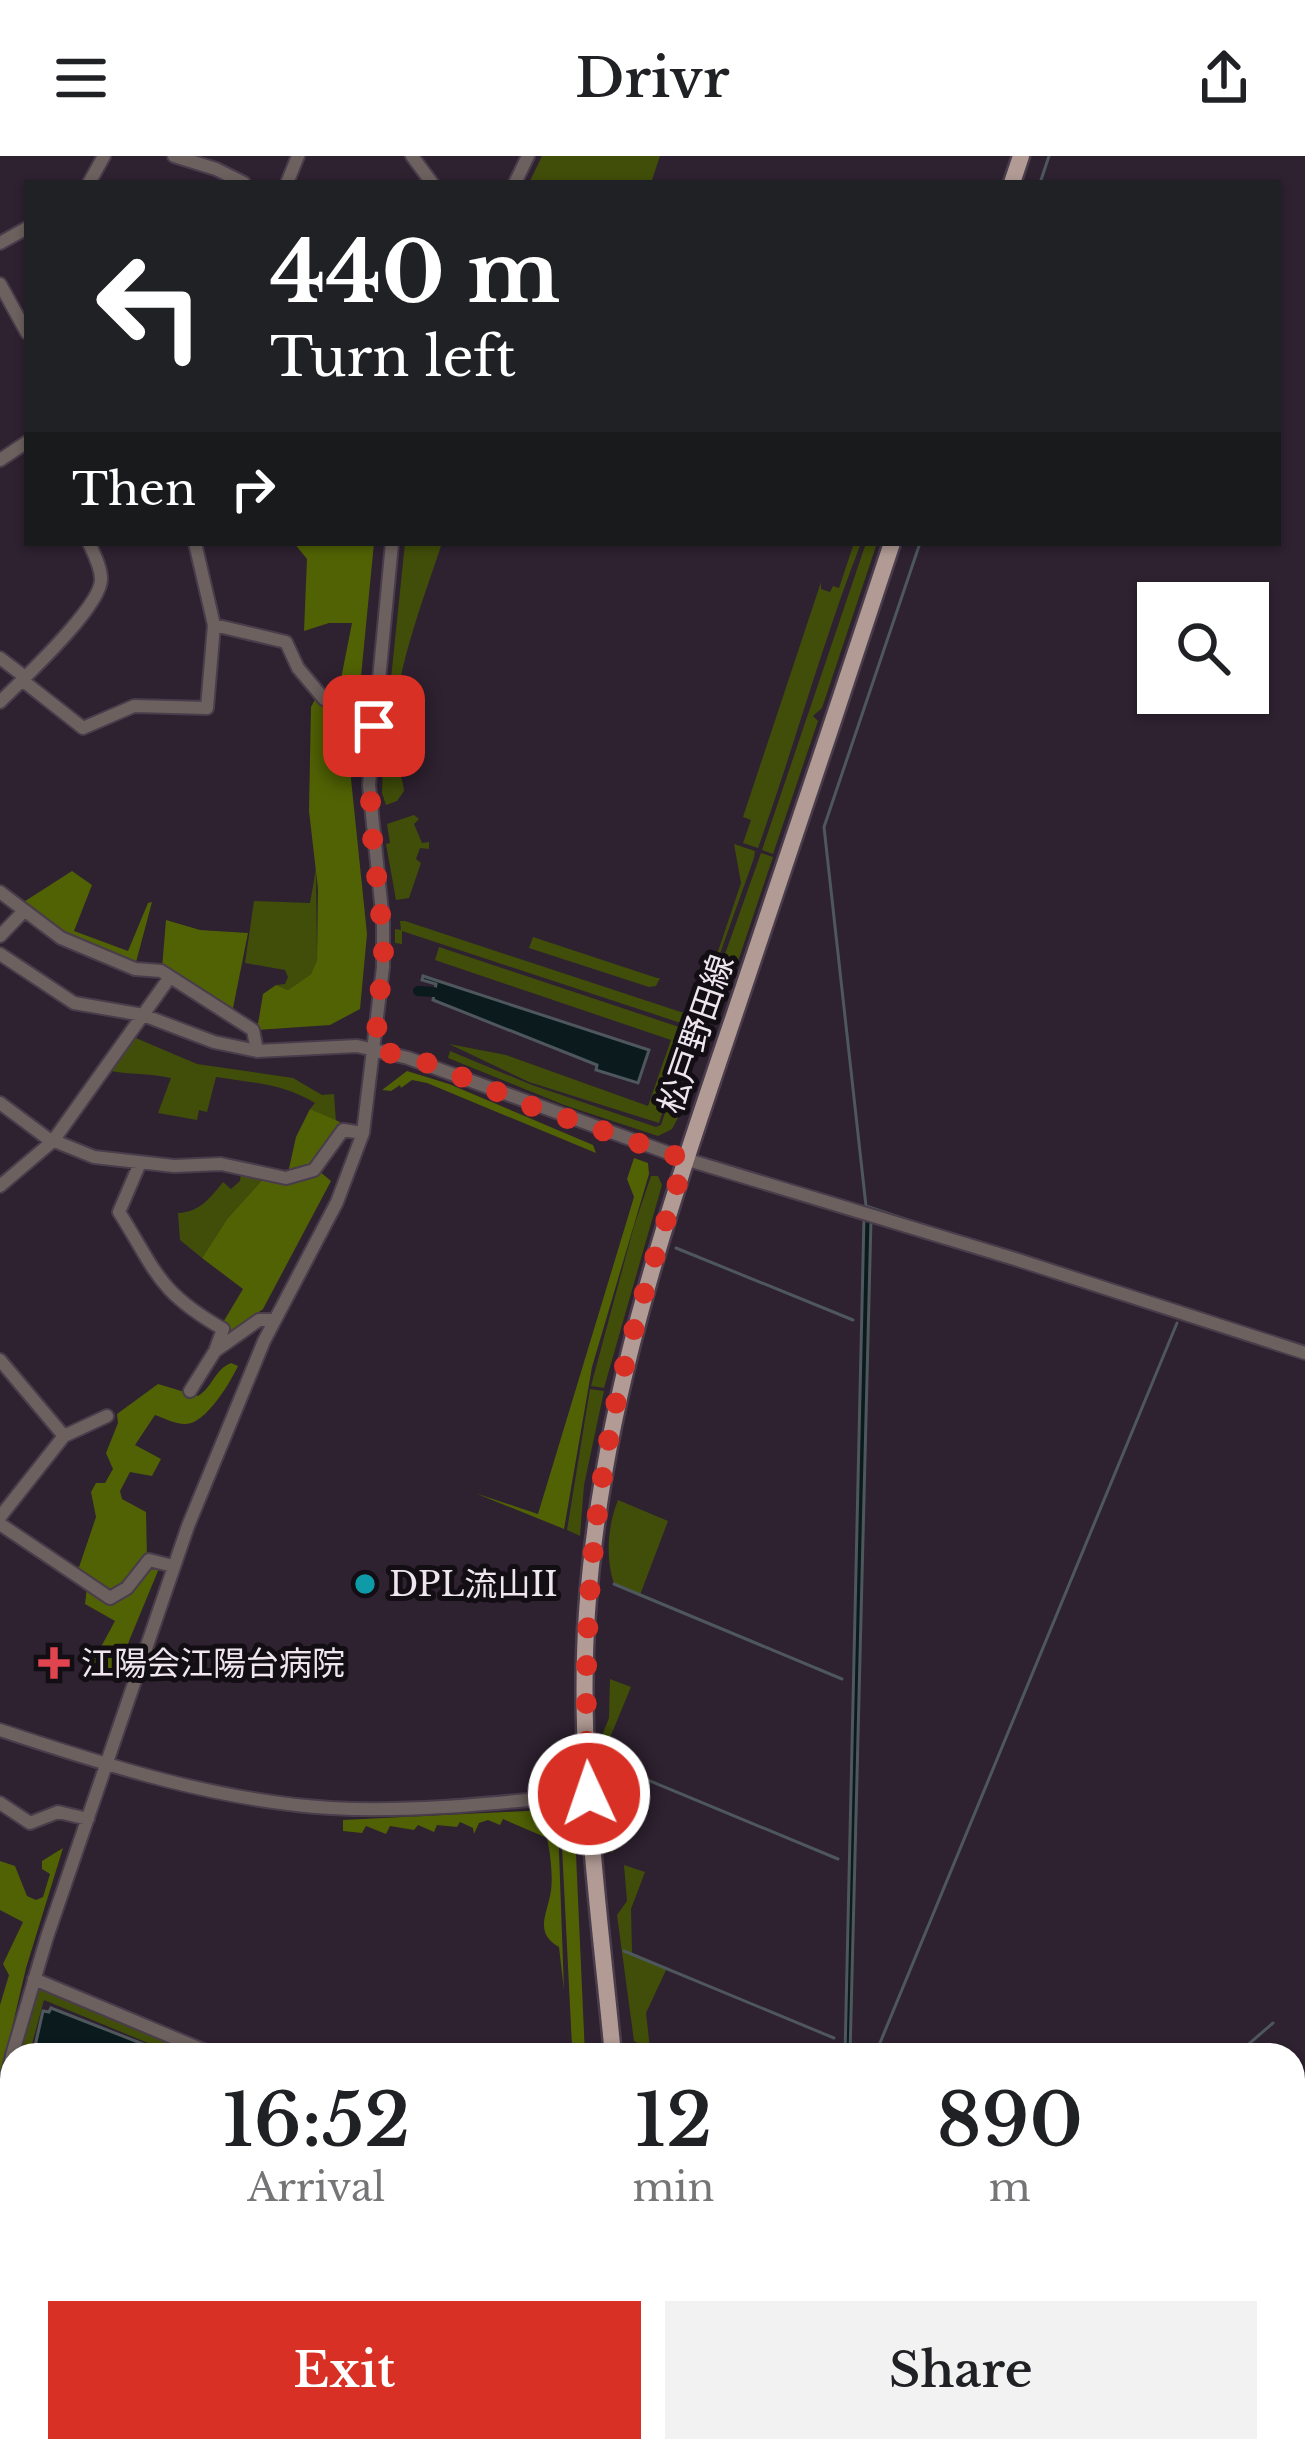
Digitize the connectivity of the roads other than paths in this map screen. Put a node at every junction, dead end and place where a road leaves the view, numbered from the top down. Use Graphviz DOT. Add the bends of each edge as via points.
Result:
graph roads {
  1 [pos="173,156"];
  2 [pos="238,180"];
  3 [pos="0,284"];
  4 [pos="23,317"];
  5 [pos="90,546"];
  6 [pos="196,546"];
  7 [pos="392,546"];
  8 [pos="891,546"];
  9 [pos="214,625"];
  10 [pos="0,658"];
  11 [pos="23,678"];
  12 [pos="324,699"];
  13 [pos="0,702"];
  14 [pos="0,892"];
  15 [pos="23,913"];
  16 [pos="0,936"];
  17 [pos="0,954"];
  18 [pos="170,977"];
  19 [pos="143,1015"];
  20 [pos="375,1049"];
  21 [pos="257,1051"];
  22 [pos="0,1103"];
  23 [pos="363,1133"];
  24 [pos="53,1141"];
  25 [pos="685,1159"];
  26 [pos="140,1163"];
  27 [pos="0,1186"];
  28 [pos="273,1320"];
  29 [pos="215,1351"];
  30 [pos="1305,1354"];
  31 [pos="0,1360"];
  32 [pos="190,1391"];
  33 [pos="107,1416"];
  34 [pos="64,1436"];
  35 [pos="0,1520"];
  36 [pos="173,1566"];
  37 [pos="0,1730"];
  38 [pos="106,1763"];
  39 [pos="589,1794"];
  40 [pos="0,1803"];
  41 [pos="88,1819"];
  42 [pos="34,1979"];
  43 [pos="15,2043"];
  44 [pos="186,2043"];
  45 [pos="612,2043"];
  1 -- 2 [label="street"];
  3 -- 4 [label="street"];
  5 -- 11 [label="street" via="100,587"];
  6 -- 9 [label="street"];
  7 -- 20 [label="street" via="369,784 384,946"];
  8 -- 25 [label="main road, 松戸野田線"];
  9 -- 11 [label="street" via="207,708 134,706 83,728"];
  9 -- 12 [label="street" via="286,642"];
  10 -- 11 [label="street"];
  11 -- 13 [label="street"];
  14 -- 15 [label="street"];
  15 -- 16 [label="street"];
  15 -- 18 [label="street" via="61,938"];
  17 -- 19 [label="street" via="74,1003"];
  18 -- 19 [label="street"];
  18 -- 21 [label="street" via="253,1030"];
  19 -- 21 [label="street"];
  19 -- 24 [label="street"];
  20 -- 21 [label="street"];
  20 -- 23 [label="street"];
  20 -- 25 [label="street"];
  22 -- 24 [label="street"];
  23 -- 26 [label="street" via="343,1130 321,1163 296,1178 221,1164"];
  23 -- 28 [label="street" via="337,1202"];
  24 -- 26 [label="street"];
  24 -- 27 [label="street"];
  25 -- 30 [label="street"];
  25 -- 39 [label="main road, 松戸野田線" via="640,1305 600,1487 585,1646"];
  26 -- 29 [label="street" via="119,1212 163,1286 223,1329"];
  28 -- 29 [label="street" via="259,1320"];
  28 -- 36 [label="street"];
  29 -- 32 [label="street"];
  31 -- 34 [label="street"];
  33 -- 34 [label="street"];
  34 -- 35 [label="street"];
  35 -- 36 [label="street" via="110,1598 148,1560"];
  36 -- 38 [label="street"];
  37 -- 38 [label="street"];
  38 -- 39 [label="street" via="220,1794 333,1808"];
  38 -- 41 [label="street"];
  39 -- 45 [label="main road, 松戸野田線"];
  40 -- 41 [label="street" via="30,1822 58,1812"];
  41 -- 42 [label="street"];
  42 -- 43 [label="street"];
  42 -- 44 [label="street"];
}
